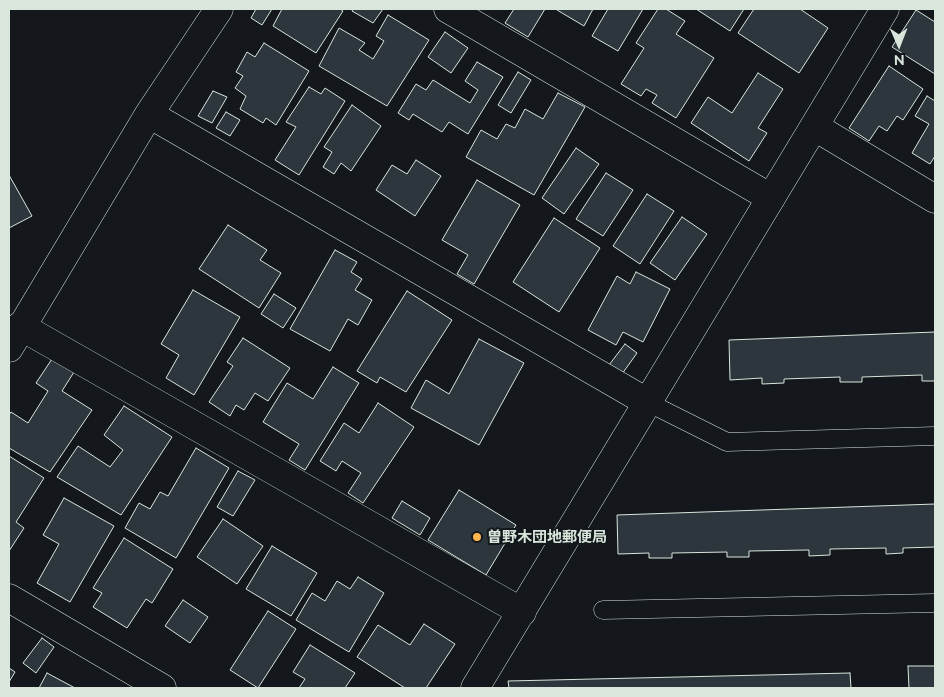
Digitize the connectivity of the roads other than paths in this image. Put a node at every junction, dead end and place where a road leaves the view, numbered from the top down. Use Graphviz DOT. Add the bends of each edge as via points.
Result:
graph roads {
  1 [pos="219,9"];
  2 [pos="448,9"];
  3 [pos="885,9"];
  4 [pos="149,114"];
  5 [pos="815,127"];
  6 [pos="771,198"];
  7 [pos="935,199"];
  8 [pos="15,337"];
  9 [pos="647,402"];
  10 [pos="935,436"];
  11 [pos="9,598"];
  12 [pos="935,603"];
  13 [pos="603,610"];
  14 [pos="522,612"];
  15 [pos="162,688"];
  16 [pos="475,688"];
  1 -- 4 [label="street"];
  2 -- 6 [label="street"];
  3 -- 5 [label="street"];
  4 -- 8 [label="street"];
  4 -- 9 [label="street"];
  5 -- 6 [label="street"];
  5 -- 7 [label="street"];
  6 -- 9 [label="street"];
  8 -- 14 [label="street"];
  9 -- 10 [label="lane" via="727,442"];
  9 -- 14 [label="street"];
  11 -- 15 [label="street"];
  12 -- 13 [label="lane"];
  14 -- 16 [label="street"];
}
